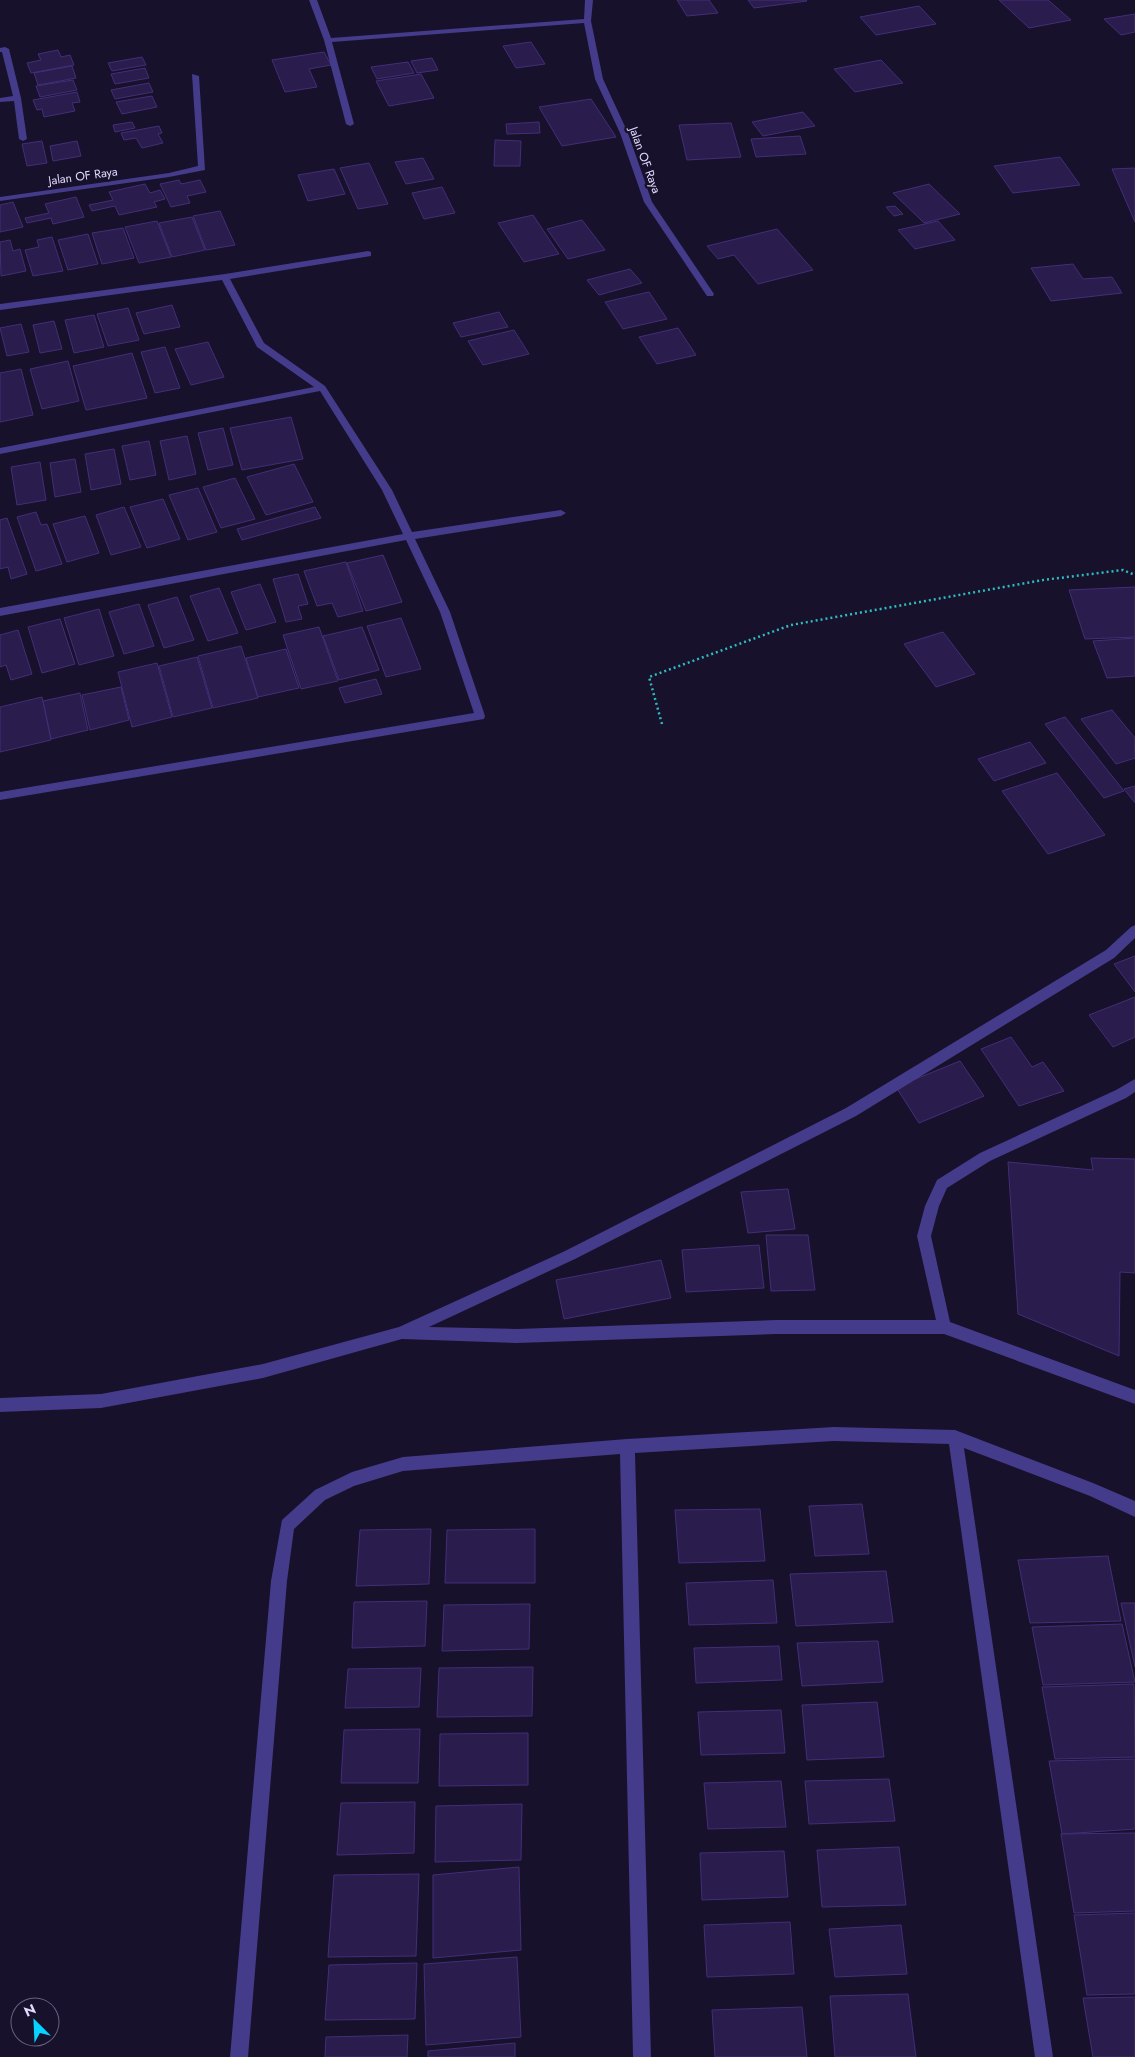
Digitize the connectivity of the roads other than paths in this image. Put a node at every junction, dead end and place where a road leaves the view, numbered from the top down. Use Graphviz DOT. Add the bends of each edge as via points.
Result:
graph roads {
  1 [pos="313,0"];
  2 [pos="589,0"];
  3 [pos="587,21"];
  4 [pos="328,40"];
  5 [pos="0,50"];
  6 [pos="195,76"];
  7 [pos="17,98"];
  8 [pos="0,100"];
  9 [pos="350,124"];
  10 [pos="23,138"];
  11 [pos="0,198"];
  12 [pos="368,254"];
  13 [pos="225,278"];
  14 [pos="710,294"];
  15 [pos="0,308"];
  16 [pos="322,388"];
  17 [pos="0,451"];
  18 [pos="561,513"];
  19 [pos="409,537"];
  20 [pos="0,612"];
  21 [pos="0,796"];
  22 [pos="1135,930"];
  23 [pos="1135,1084"];
  24 [pos="944,1327"];
  25 [pos="400,1333"];
  26 [pos="1135,1396"];
  27 [pos="0,1405"];
  28 [pos="954,1437"];
  29 [pos="627,1446"];
  30 [pos="1135,1509"];
  31 [pos="239,2057"];
  32 [pos="642,2057"];
  33 [pos="1044,2057"];
  1 -- 4 [label="street"];
  2 -- 3 [label="street, Jalan OF Raya"];
  3 -- 4 [label="street"];
  3 -- 14 [label="street, Jalan OF Raya" via="599,78 624,133 648,202"];
  4 -- 9 [label="street"];
  5 -- 7 [label="street" via="5,49"];
  6 -- 11 [label="street, Jalan OF Raya" via="202,168"];
  7 -- 8 [label="street"];
  7 -- 10 [label="street"];
  12 -- 13 [label="street"];
  13 -- 15 [label="street"];
  13 -- 16 [label="street" via="260,345"];
  16 -- 17 [label="street"];
  16 -- 19 [label="street" via="387,490"];
  18 -- 19 [label="street"];
  19 -- 20 [label="street"];
  19 -- 21 [label="street" via="445,612 480,716"];
  22 -- 25 [label="street" via="1110,954 852,1112 570,1255"];
  23 -- 24 [label="street" via="1121,1094 985,1158 942,1184 924,1236"];
  24 -- 25 [label="street" via="776,1327 517,1336"];
  24 -- 26 [label="street"];
  25 -- 27 [label="street" via="263,1371 101,1401"];
  28 -- 29 [label="street" via="834,1434"];
  28 -- 30 [label="street"];
  28 -- 33 [label="street"];
  29 -- 31 [label="street" via="403,1464 352,1479 320,1495 287,1525 278,1582"];
  29 -- 32 [label="street"];
}
